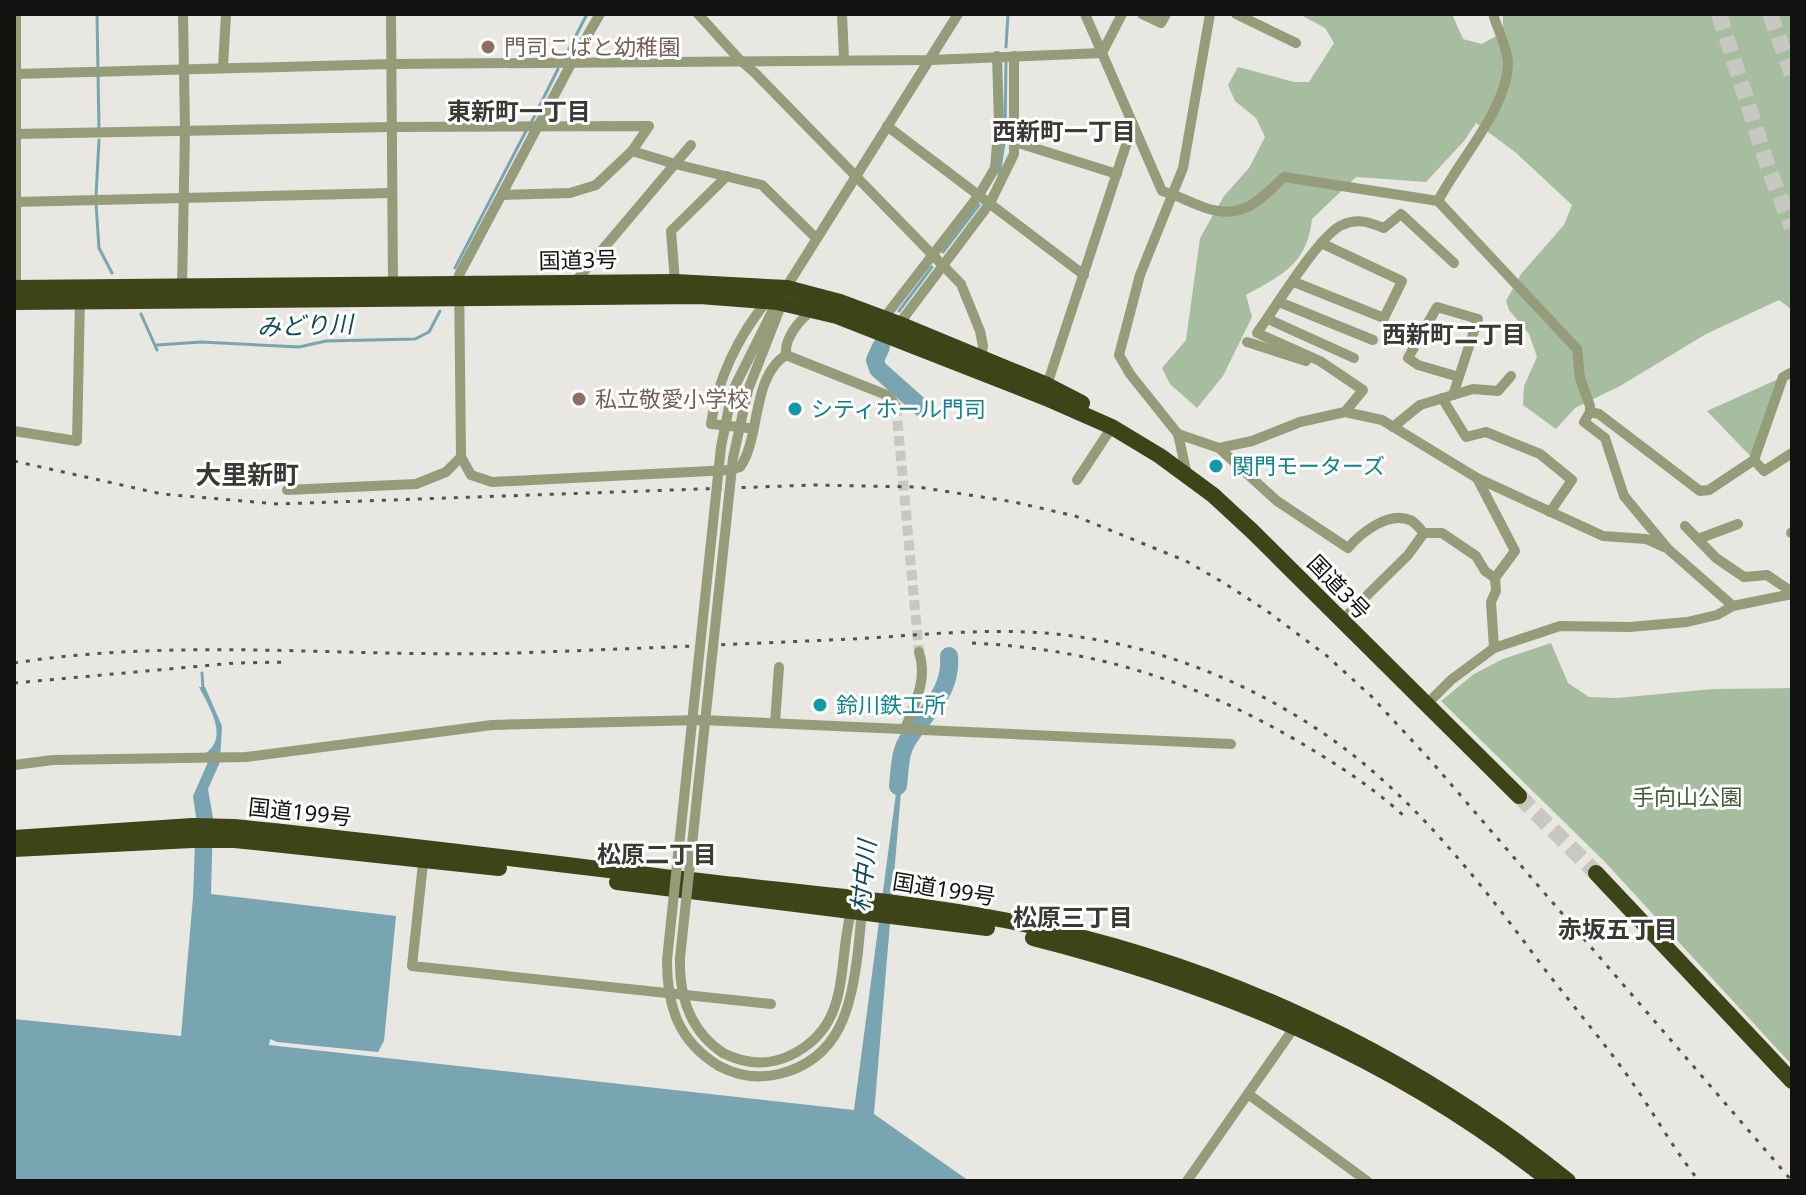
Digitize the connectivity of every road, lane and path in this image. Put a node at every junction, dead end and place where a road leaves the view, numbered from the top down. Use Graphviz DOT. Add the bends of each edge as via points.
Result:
graph roads {
  1 [pos="16,14"];
  2 [pos="183,14"];
  3 [pos="226,14"];
  4 [pos="391,14"];
  5 [pos="600,14"];
  6 [pos="698,14"];
  7 [pos="842,14"];
  8 [pos="958,14"];
  9 [pos="1085,14"];
  10 [pos="1122,14"];
  11 [pos="1142,14"];
  12 [pos="1166,14"];
  13 [pos="1210,14"];
  14 [pos="1236,14"];
  15 [pos="1493,14"];
  16 [pos="1296,43"];
  17 [pos="1102,53"];
  18 [pos="997,56"];
  19 [pos="1014,56"];
  20 [pos="739,59"];
  21 [pos="844,59"];
  22 [pos="930,60"];
  23 [pos="572,62"];
  24 [pos="392,64"];
  25 [pos="223,67"];
  26 [pos="183,68"];
  27 [pos="14,74"];
  28 [pos="1133,124"];
  29 [pos="887,126"];
  30 [pos="392,127"];
  31 [pos="537,128"];
  32 [pos="185,130"];
  33 [pos="14,134"];
  34 [pos="1015,142"];
  35 [pos="691,145"];
  36 [pos="632,151"];
  37 [pos="675,164"];
  38 [pos="1117,174"];
  39 [pos="856,175"];
  40 [pos="727,176"];
  41 [pos="391,193"];
  42 [pos="1174,194"];
  43 [pos="503,195"];
  44 [pos="979,195"];
  45 [pos="184,199"];
  46 [pos="1438,201"];
  47 [pos="15,202"];
  48 [pos="990,203"];
  49 [pos="816,238"];
  50 [pos="1321,243"];
  51 [pos="933,255"];
  52 [pos="1454,263"];
  53 [pos="944,266"];
  54 [pos="1084,275"];
  55 [pos="575,282"];
  56 [pos="675,282"];
  57 [pos="1294,282"];
  58 [pos="393,285"];
  59 [pos="458,292"];
  60 [pos="182,293"];
  61 [pos="15,295"];
  62 [pos="80,295"];
  63 [pos="778,298"];
  64 [pos="1279,302"];
  65 [pos="813,310"];
  66 [pos="1268,319"];
  67 [pos="891,321"];
  68 [pos="1373,340"];
  69 [pos="1247,342"];
  70 [pos="786,355"];
  71 [pos="1354,358"];
  72 [pos="980,363"];
  73 [pos="1331,369"];
  74 [pos="1792,372"];
  75 [pos="1511,376"];
  76 [pos="1459,377"];
  77 [pos="1047,385"];
  78 [pos="1448,396"];
  79 [pos="896,406"];
  80 [pos="1345,412"];
  81 [pos="1590,412"];
  82 [pos="1112,427"];
  83 [pos="1393,427"];
  84 [pos="752,428"];
  85 [pos="14,431"];
  86 [pos="1178,434"];
  87 [pos="1219,448"];
  88 [pos="1792,453"];
  89 [pos="461,457"];
  90 [pos="1754,460"];
  91 [pos="1187,475"];
  92 [pos="1477,478"];
  93 [pos="1077,480"];
  94 [pos="287,490"];
  95 [pos="1550,512"];
  96 [pos="1738,524"];
  97 [pos="1685,526"];
  98 [pos="1424,533"];
  99 [pos="1698,539"];
  100 [pos="1668,549"];
  101 [pos="1495,578"];
  102 [pos="1790,588"];
  103 [pos="1733,606"];
  104 [pos="1341,621"];
  105 [pos="1494,648"];
  106 [pos="919,652"];
  107 [pos="779,667"];
  108 [pos="1426,705"];
  109 [pos="775,723"];
  110 [pos="905,729"];
  111 [pos="1231,744"];
  112 [pos="14,765"];
  113 [pos="1519,796"];
  114 [pos="192,833"];
  115 [pos="14,838"];
  116 [pos="14,849"];
  117 [pos="424,855"];
  118 [pos="1596,873"];
  119 [pos="865,908"];
  120 [pos="771,1004"];
  121 [pos="1298,1021"];
  122 [pos="1792,1081"];
  123 [pos="1248,1094"];
  124 [pos="1187,1181"];
  125 [pos="1367,1181"];
  126 [pos="1550,1181"];
  127 [pos="1568,1181"];
  1 -- 27 [label="street"];
  2 -- 26 [label="street"];
  3 -- 25 [label="street"];
  4 -- 24 [label="street"];
  5 -- 23 [label="street"];
  6 -- 20 [label="street"];
  7 -- 21 [label="street"];
  8 -- 22 [label="street"];
  9 -- 17 [label="street"];
  10 -- 17 [label="street"];
  11 -- 12 [label="street" via="1161,23"];
  13 -- 42 [label="street"];
  14 -- 16 [label="street"];
  15 -- 46 [label="street" via="1508,59 1505,76 1496,105"];
  17 -- 19 [label="street"];
  17 -- 28 [label="street"];
  18 -- 19 [label="street"];
  18 -- 22 [label="street"];
  18 -- 44 [label="street" via="999,147 995,168"];
  19 -- 34 [label="street"];
  20 -- 21 [label="street"];
  20 -- 23 [label="street"];
  20 -- 39 [label="street"];
  21 -- 22 [label="street"];
  22 -- 29 [label="street"];
  23 -- 24 [label="street"];
  23 -- 31 [label="street"];
  24 -- 25 [label="street"];
  24 -- 30 [label="street"];
  25 -- 26 [label="street"];
  26 -- 27 [label="street"];
  26 -- 32 [label="street"];
  27 -- 33 [label="street"];
  28 -- 38 [label="street"];
  28 -- 42 [label="street" via="1162,191"];
  29 -- 39 [label="street"];
  29 -- 44 [label="street"];
  30 -- 31 [label="street"];
  30 -- 32 [label="street"];
  30 -- 41 [label="street"];
  31 -- 36 [label="street" via="649,126"];
  31 -- 43 [label="street"];
  32 -- 33 [label="street"];
  32 -- 45 [label="street"];
  33 -- 47 [label="street"];
  34 -- 38 [label="street"];
  34 -- 48 [label="street"];
  35 -- 37 [label="street"];
  36 -- 37 [label="street"];
  36 -- 43 [label="street" via="596,185 570,193"];
  37 -- 40 [label="street"];
  37 -- 55 [label="street"];
  38 -- 54 [label="street"];
  39 -- 49 [label="street"];
  39 -- 51 [label="street"];
  40 -- 49 [label="street" via="762,185"];
  40 -- 56 [label="street" via="671,231"];
  41 -- 45 [label="street"];
  41 -- 58 [label="street"];
  42 -- 46 [label="street" via="1230,213 1256,204 1284,177"];
  42 -- 86 [label="street" via="1140,275 1119,355"];
  43 -- 59 [label="street" via="459,275"];
  44 -- 48 [label="street"];
  44 -- 51 [label="street"];
  45 -- 47 [label="street"];
  45 -- 60 [label="street"];
  46 -- 81 [label="street" via="1577,349"];
  47 -- 61 [label="street"];
  48 -- 53 [label="street"];
  48 -- 54 [label="street"];
  49 -- 63 [label="street"];
  50 -- 52 [label="street" via="1340,225 1362,219 1384,228 1401,214"];
  50 -- 57 [label="street"];
  50 -- 57 [label="street" via="1402,281 1384,318"];
  51 -- 53 [label="street"];
  51 -- 67 [label="street"];
  53 -- 67 [label="street"];
  53 -- 72 [label="street" via="961,284 980,331"];
  54 -- 77 [label="street"];
  55 -- 56 [label="highway, 国道3号"];
  55 -- 59 [label="highway, 国道3号"];
  56 -- 63 [label="highway, 国道3号"];
  57 -- 64 [label="street"];
  58 -- 59 [label="highway, 国道3号"];
  58 -- 60 [label="highway, 国道3号"];
  59 -- 60 [label="highway, 国道3号"];
  59 -- 63 [label="highway, 国道3号"];
  59 -- 89 [label="street"];
  60 -- 62 [label="highway, 国道3号"];
  61 -- 62 [label="highway, 国道3号"];
  62 -- 85 [label="street" via="77,441"];
  63 -- 65 [label="highway, 国道3号"];
  63 -- 67 [label="highway, 国道3号" via="840,302"];
  63 -- 84 [label="street" via="743,339 720,381 711,424"];
  63 -- 119 [label="street, bridge" via="733,458 679,973 694,1024 711,1045 749,1062 778,1061 801,1050 835,1009"];
  63 -- 119 [label="street, bridge" via="732,392 721,447 667,969 677,1025 700,1053 744,1076 769,1076 805,1064 840,1029 850,1002"];
  64 -- 66 [label="street"];
  64 -- 68 [label="street"];
  65 -- 70 [label="street" via="795,328 785,345"];
  65 -- 72 [label="highway, 国道3号"];
  66 -- 71 [label="street"];
  66 -- 73 [label="street" via="1257,333"];
  67 -- 72 [label="highway, 国道3号"];
  69 -- 73 [label="street"];
  70 -- 79 [label="street" via="889,396"];
  70 -- 84 [label="street" via="771,373"];
  72 -- 77 [label="highway, 国道3号"];
  72 -- 82 [label="highway, 国道3号"];
  73 -- 80 [label="street" via="1363,390"];
  74 -- 90 [label="street" via="1783,377"];
  75 -- 78 [label="street" via="1498,391 1473,389"];
  76 -- 78 [label="street" via="1418,365 1408,358 1437,307 1478,319"];
  77 -- 82 [label="highway, 国道3号" via="1089,407"];
  78 -- 83 [label="street" via="1420,405"];
  78 -- 95 [label="street" via="1466,437 1486,432 1500,437 1540,454 1572,480"];
  80 -- 83 [label="street"];
  80 -- 87 [label="street"];
  81 -- 90 [label="street" via="1700,491"];
  81 -- 100 [label="street" via="1584,422 1605,438 1624,496"];
  82 -- 91 [label="highway, 国道3号"];
  82 -- 93 [label="street"];
  83 -- 92 [label="street"];
  84 -- 89 [label="street" via="744,463 730,470 492,482 471,475"];
  86 -- 87 [label="street"];
  86 -- 91 [label="street"];
  87 -- 98 [label="street" via="1277,501 1348,548 1393,517 1411,520"];
  88 -- 90 [label="street" via="1764,471"];
  89 -- 94 [label="street" via="446,472 416,484"];
  91 -- 104 [label="highway, 国道3号" via="1252,531"];
  92 -- 95 [label="street"];
  92 -- 101 [label="street" via="1515,551"];
  95 -- 100 [label="street" via="1603,536 1646,539"];
  96 -- 99 [label="street"];
  97 -- 99 [label="street"];
  98 -- 101 [label="street" via="1442,533 1476,556"];
  98 -- 104 [label="street"];
  99 -- 102 [label="street" via="1744,577 1767,575"];
  100 -- 103 [label="street"];
  101 -- 105 [label="street"];
  102 -- 103 [label="street"];
  103 -- 105 [label="street" via="1717,615 1656,626 1560,626"];
  104 -- 108 [label="highway, 国道3号"];
  105 -- 108 [label="street"];
  106 -- 110 [label="street" via="924,668"];
  107 -- 109 [label="street"];
  108 -- 113 [label="highway, 国道3号"];
  109 -- 110 [label="street"];
  109 -- 112 [label="street" via="492,725 246,757"];
  110 -- 111 [label="street"];
  114 -- 115 [label="highway, 国道199号"];
  114 -- 116 [label="highway, 国道199号"];
  114 -- 117 [label="highway, 国道199号"];
  117 -- 119 [label="highway, 国道199号"];
  117 -- 120 [label="street" via="412,966"];
  118 -- 122 [label="highway"];
  119 -- 121 [label="highway, 国道199号" via="902,910 1083,950"];
  121 -- 123 [label="street"];
  121 -- 126 [label="highway, 国道199号" via="1435,1099"];
  121 -- 127 [label="highway, 国道199号" via="1375,1052 1433,1084"];
  123 -- 124 [label="street"];
  123 -- 125 [label="street"];
}
